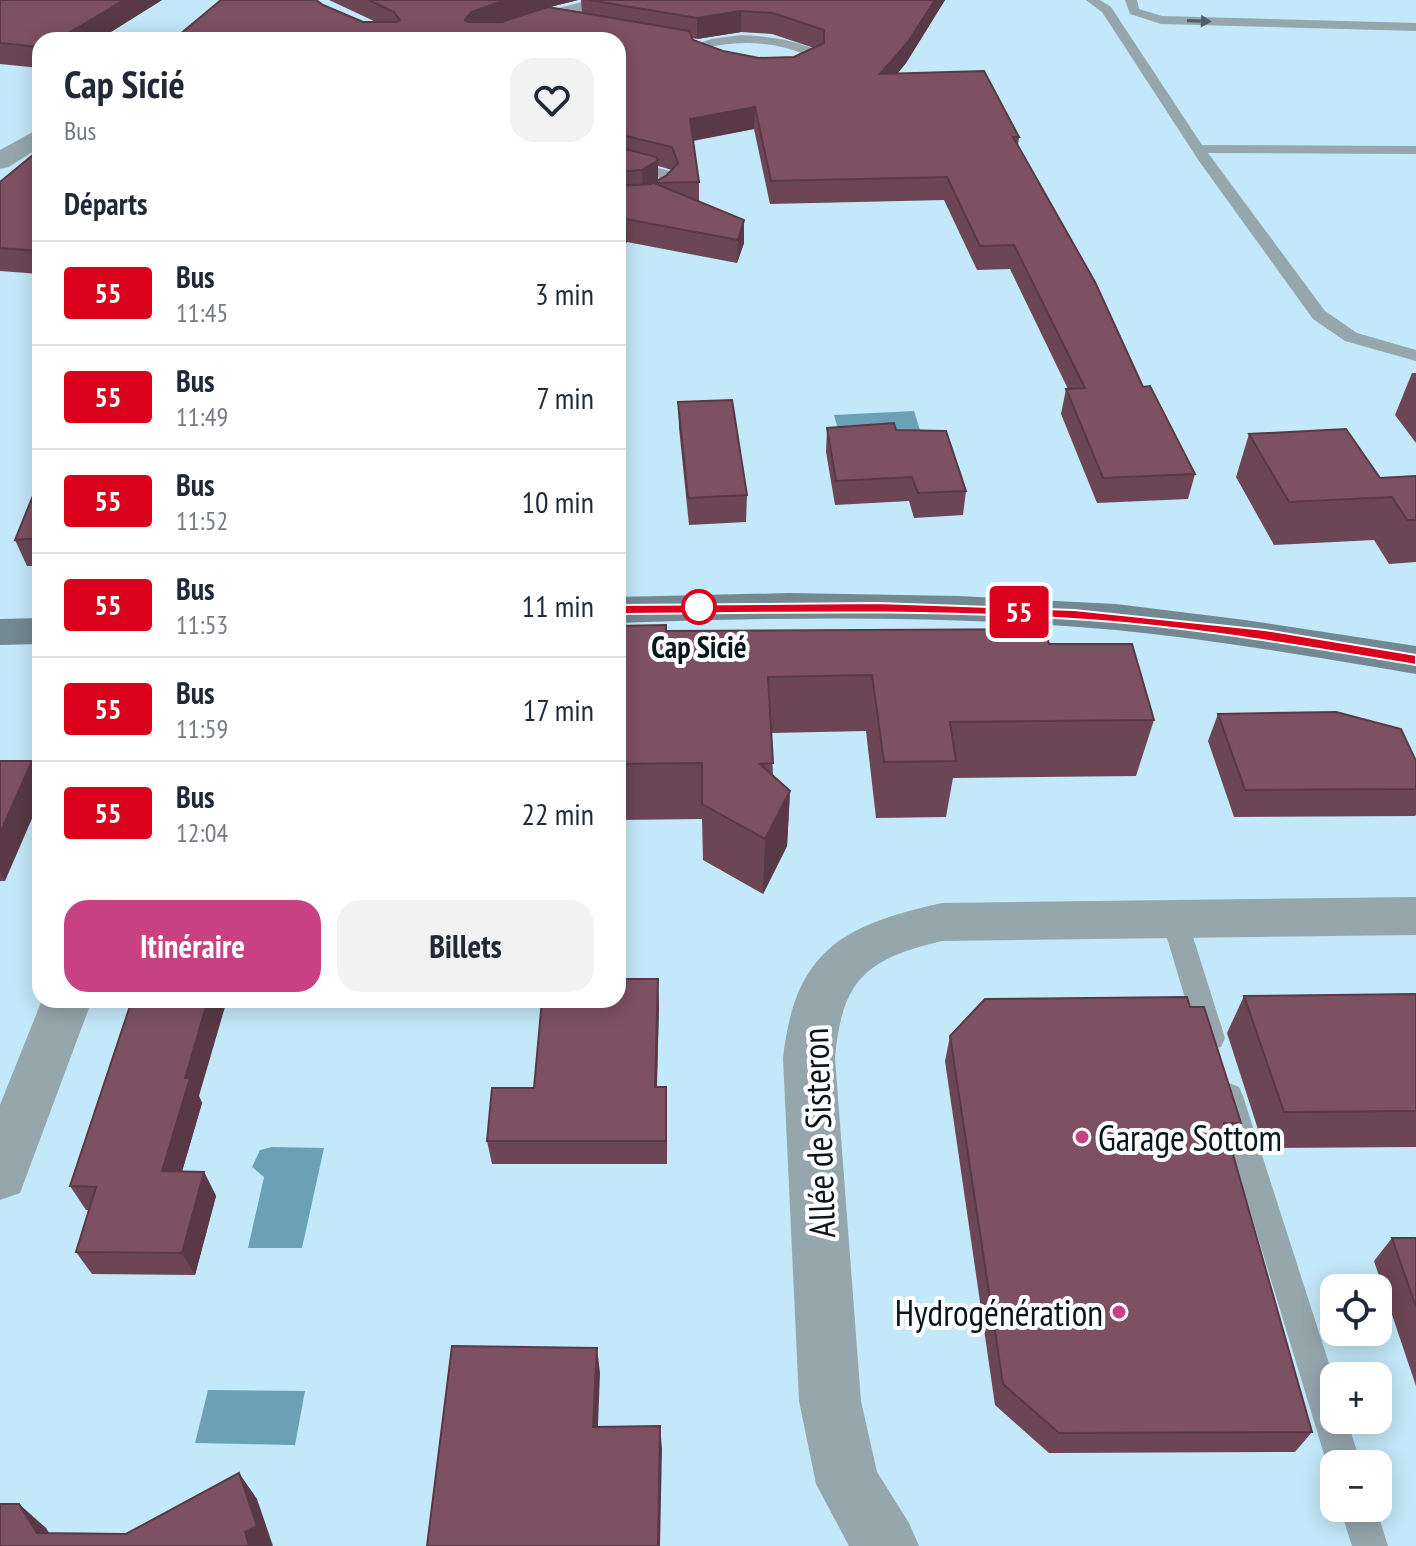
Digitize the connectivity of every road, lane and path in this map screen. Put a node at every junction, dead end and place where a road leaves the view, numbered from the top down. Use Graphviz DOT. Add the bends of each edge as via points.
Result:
graph roads {
  1 [pos="617,0"];
  2 [pos="1092,0"];
  3 [pos="1131,0"];
  4 [pos="542,19"];
  5 [pos="573,25"];
  6 [pos="1416,27"];
  7 [pos="505,32"];
  8 [pos="681,44"];
  9 [pos="780,73"];
  10 [pos="32,141"];
  11 [pos="1199,149"];
  12 [pos="1416,150"];
  13 [pos="0,161"];
  14 [pos="626,164"];
  15 [pos="626,203"];
  16 [pos="1416,356"];
  17 [pos="626,610"];
  18 [pos="32,631"];
  19 [pos="0,632"];
  20 [pos="1416,660"];
  21 [pos="1416,916"];
  22 [pos="1174,918"];
  23 [pos="64,1008"];
  24 [pos="0,1175"];
  25 [pos="1340,1450"];
  26 [pos="1362,1522"];
  27 [pos="886,1546"];
  28 [pos="1370,1546"];
  1 -- 4 [label="street"];
  2 -- 11 [label="lane" via="1107,10"];
  3 -- 6 [label="lane, one-way" via="1134,11 1161,20"];
  4 -- 5 [label="lane"];
  4 -- 7 [label="street"];
  8 -- 9 [label="lane" via="698,51 717,40 743,39 798,45 815,54 814,62 802,69"];
  10 -- 13 [label="street"];
  11 -- 12 [label="lane"];
  11 -- 16 [label="lane" via="1319,315 1351,337"];
  14 -- 15 [label="lane" via="658,170 669,184 658,198"];
  17 -- 20 [label="street" via="878,607 1074,614 1265,635"];
  18 -- 19 [label="street"];
  21 -- 22 [label="street, Allée de Sisteron"];
  22 -- 25 [label="lane"];
  22 -- 27 [label="street, Allée de Sisteron" via="974,920 913,927 864,949 821,991 810,1029 809,1058 830,1401 848,1484"];
  23 -- 24 [label="street"];
  26 -- 28 [label="lane"];
}
